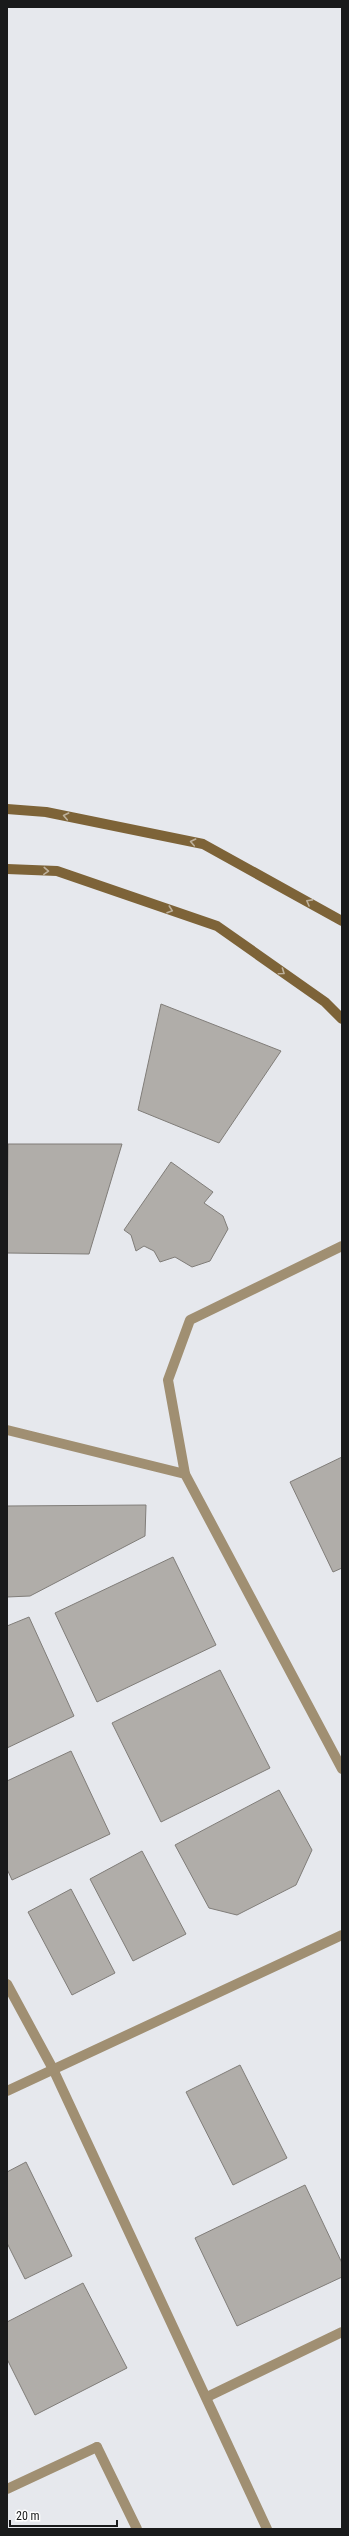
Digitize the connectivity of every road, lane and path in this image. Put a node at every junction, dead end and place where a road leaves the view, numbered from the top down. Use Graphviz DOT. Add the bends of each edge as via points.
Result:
graph roads {
  1 [pos="7,809"];
  2 [pos="7,869"];
  3 [pos="342,921"];
  4 [pos="342,1019"];
  5 [pos="342,1246"];
  6 [pos="7,1430"];
  7 [pos="185,1474"];
  8 [pos="342,1769"];
  9 [pos="342,1935"];
  10 [pos="7,1984"];
  11 [pos="53,2069"];
  12 [pos="7,2091"];
  13 [pos="342,2332"];
  14 [pos="207,2397"];
  15 [pos="7,2489"];
  16 [pos="137,2529"];
  17 [pos="267,2529"];
  3 -- 1 [label="main road, one-way" via="203,844 46,812"];
  2 -- 4 [label="main road, one-way" via="56,871 217,926 325,1002"];
  5 -- 7 [label="street" via="190,1320 168,1380"];
  6 -- 7 [label="street"];
  7 -- 8 [label="street"];
  9 -- 11 [label="street"];
  10 -- 11 [label="street"];
  11 -- 12 [label="street"];
  11 -- 14 [label="street"];
  13 -- 14 [label="street"];
  14 -- 17 [label="street"];
  15 -- 16 [label="street" via="97,2447"];
}
